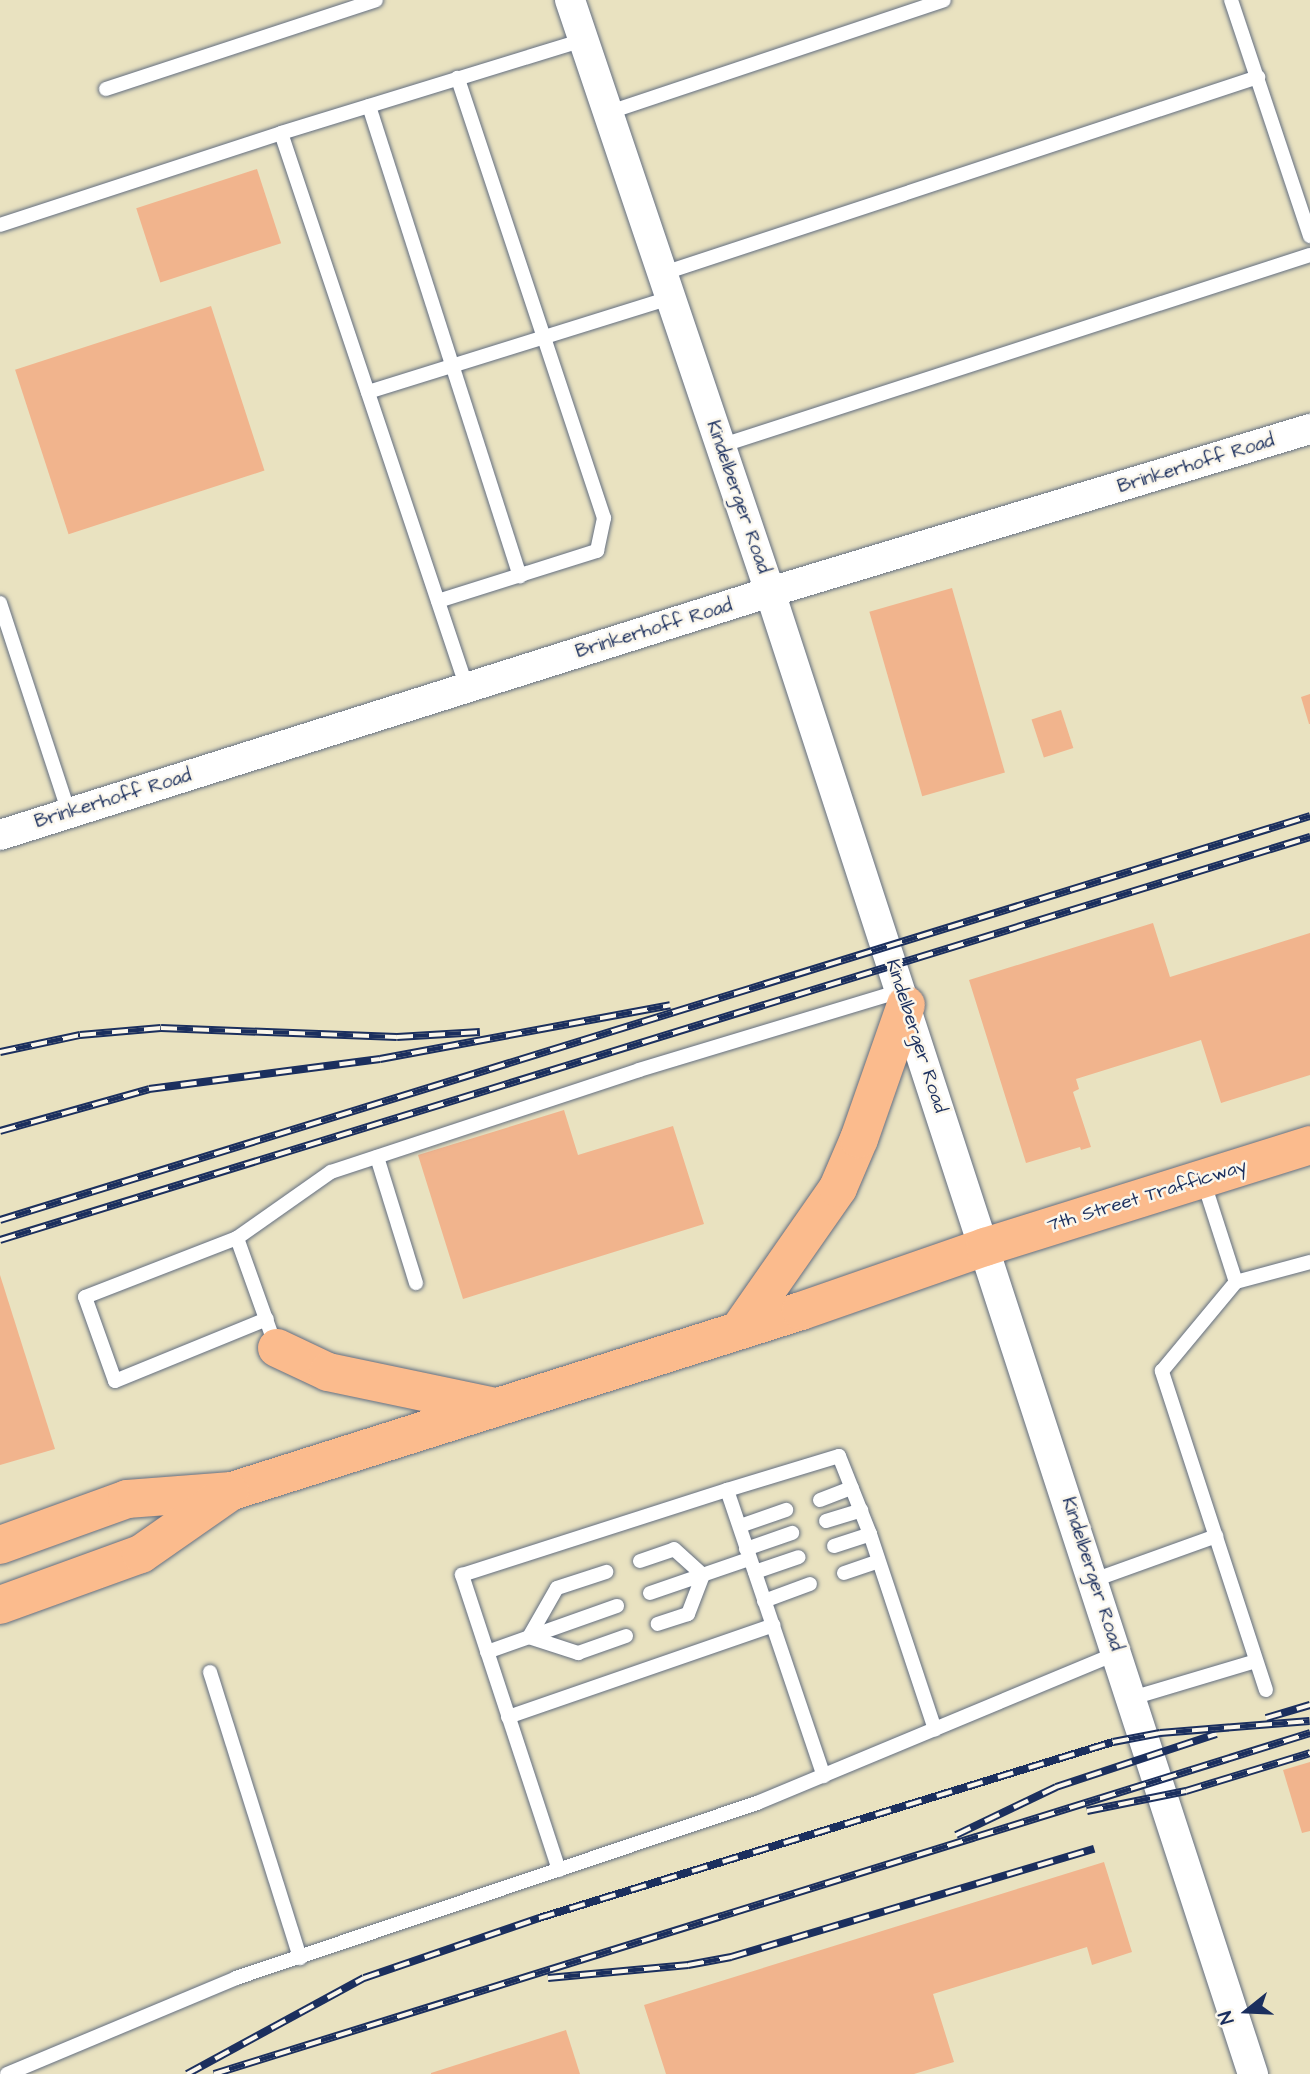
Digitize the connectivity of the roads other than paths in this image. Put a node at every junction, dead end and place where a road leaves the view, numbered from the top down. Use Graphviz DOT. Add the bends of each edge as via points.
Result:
graph roads {
  1 [pos="376,0"];
  2 [pos="944,0"];
  3 [pos="1231,0"];
  4 [pos="577,3"];
  5 [pos="583,40"];
  6 [pos="458,78"];
  7 [pos="1258,78"];
  8 [pos="106,89"];
  9 [pos="369,106"];
  10 [pos="607,113"];
  11 [pos="281,134"];
  12 [pos="0,225"];
  13 [pos="1310,236"];
  14 [pos="1310,255"];
  15 [pos="665,286"];
  16 [pos="546,337"];
  17 [pos="454,366"];
  18 [pos="368,393"];
  19 [pos="1310,429"];
  20 [pos="720,446"];
  21 [pos="520,576"];
  22 [pos="771,593"];
  23 [pos="438,601"];
  24 [pos="0,603"];
  25 [pos="467,688"];
  26 [pos="69,813"];
  27 [pos="0,835"];
  28 [pos="903,998"];
  29 [pos="1310,1145"];
  30 [pos="377,1157"];
  31 [pos="1202,1179"];
  32 [pos="237,1238"];
  33 [pos="985,1247"];
  34 [pos="1310,1262"];
  35 [pos="1236,1282"];
  36 [pos="415,1283"];
  37 [pos="739,1330"];
  38 [pos="272,1334"];
  39 [pos="498,1408"];
  40 [pos="852,1488"];
  41 [pos="727,1490"];
  42 [pos="232,1491"];
  43 [pos="820,1500"];
  44 [pos="786,1510"];
  45 [pos="860,1510"];
  46 [pos="826,1521"];
  47 [pos="740,1527"];
  48 [pos="792,1533"];
  49 [pos="870,1534"];
  50 [pos="1216,1536"];
  51 [pos="0,1545"];
  52 [pos="834,1546"];
  53 [pos="799,1558"];
  54 [pos="750,1560"];
  55 [pos="640,1561"];
  56 [pos="878,1561"];
  57 [pos="606,1572"];
  58 [pos="844,1573"];
  59 [pos="703,1575"];
  60 [pos="1094,1580"];
  61 [pos="810,1584"];
  62 [pos="650,1593"];
  63 [pos="764,1601"];
  64 [pos="0,1605"];
  65 [pos="617,1606"];
  66 [pos="659,1624"];
  67 [pos="774,1625"];
  68 [pos="626,1636"];
  69 [pos="529,1637"];
  70 [pos="487,1651"];
  71 [pos="1118,1653"];
  72 [pos="1256,1661"];
  73 [pos="210,1672"];
  74 [pos="1266,1689"];
  75 [pos="1132,1698"];
  76 [pos="508,1717"];
  77 [pos="935,1729"];
  78 [pos="824,1776"];
  79 [pos="559,1870"];
  80 [pos="300,1958"];
  81 [pos="8,2074"];
  82 [pos="1253,2074"];
  1 -- 8 [label="lane"];
  2 -- 10 [label="lane"];
  3 -- 7 [label="lane"];
  4 -- 5 [label="street, Kindelberger Road"];
  5 -- 6 [label="lane"];
  5 -- 10 [label="street, Kindelberger Road"];
  6 -- 9 [label="lane"];
  6 -- 16 [label="lane"];
  7 -- 13 [label="lane"];
  7 -- 15 [label="lane"];
  9 -- 11 [label="lane"];
  9 -- 17 [label="lane"];
  10 -- 15 [label="street, Kindelberger Road"];
  11 -- 12 [label="lane"];
  11 -- 18 [label="lane"];
  14 -- 20 [label="lane"];
  15 -- 16 [label="lane"];
  15 -- 20 [label="street, Kindelberger Road"];
  16 -- 17 [label="lane"];
  16 -- 21 [label="lane" via="604,518 597,551"];
  17 -- 18 [label="lane"];
  17 -- 21 [label="lane"];
  18 -- 23 [label="lane"];
  19 -- 22 [label="street, Brinkerhoff Road"];
  20 -- 22 [label="street, Kindelberger Road"];
  21 -- 23 [label="lane"];
  22 -- 25 [label="street, Brinkerhoff Road"];
  22 -- 28 [label="street, Kindelberger Road"];
  23 -- 25 [label="lane"];
  24 -- 26 [label="lane"];
  25 -- 26 [label="street, Brinkerhoff Road"];
  26 -- 27 [label="street, Brinkerhoff Road"];
  28 -- 30 [label="lane" via="639,1070"];
  28 -- 33 [label="street, Kindelberger Road"];
  28 -- 37 [label="main road" via="859,1139 838,1188"];
  29 -- 31 [label="main road, 7th Street Trafficway"];
  30 -- 32 [label="lane" via="331,1172"];
  30 -- 36 [label="lane"];
  31 -- 33 [label="main road, 7th Street Trafficway"];
  31 -- 35 [label="lane"];
  32 -- 38 [label="lane"];
  32 -- 38 [label="lane" via="85,1297 115,1381"];
  33 -- 37 [label="main road, 7th Street Trafficway"];
  33 -- 60 [label="street, Kindelberger Road"];
  34 -- 35 [label="lane"];
  35 -- 50 [label="lane" via="1162,1371"];
  37 -- 39 [label="main road, 7th Street Trafficway"];
  38 -- 39 [label="main road" via="328,1372"];
  39 -- 42 [label="main road, 7th Street Trafficway"];
  40 -- 41 [label="lane" via="839,1456"];
  40 -- 43 [label="lane"];
  40 -- 45 [label="lane"];
  41 -- 47 [label="lane"];
  41 -- 70 [label="lane" via="462,1575"];
  42 -- 51 [label="main road" via="127,1499"];
  42 -- 64 [label="main road" via="141,1554"];
  44 -- 47 [label="lane"];
  45 -- 46 [label="lane"];
  45 -- 49 [label="lane"];
  47 -- 54 [label="lane"];
  48 -- 54 [label="lane"];
  49 -- 52 [label="lane"];
  49 -- 56 [label="lane"];
  50 -- 60 [label="lane"];
  50 -- 72 [label="lane"];
  53 -- 54 [label="lane"];
  54 -- 59 [label="lane"];
  54 -- 63 [label="lane"];
  55 -- 59 [label="lane" via="674,1549"];
  56 -- 58 [label="lane"];
  56 -- 77 [label="lane"];
  57 -- 69 [label="lane" via="557,1588"];
  59 -- 62 [label="lane"];
  59 -- 66 [label="lane" via="688,1614"];
  60 -- 71 [label="street, Kindelberger Road"];
  61 -- 63 [label="lane"];
  63 -- 67 [label="lane"];
  65 -- 69 [label="lane"];
  67 -- 76 [label="lane"];
  67 -- 78 [label="lane"];
  68 -- 69 [label="lane" via="578,1653"];
  69 -- 70 [label="lane"];
  70 -- 76 [label="lane"];
  71 -- 75 [label="street, Kindelberger Road"];
  71 -- 77 [label="lane"];
  72 -- 74 [label="lane"];
  72 -- 75 [label="lane"];
  73 -- 80 [label="lane"];
  75 -- 82 [label="street, Kindelberger Road"];
  76 -- 79 [label="lane"];
  77 -- 78 [label="lane"];
  78 -- 79 [label="lane"];
  79 -- 80 [label="lane"];
  80 -- 81 [label="lane" via="236,1978"];
}
